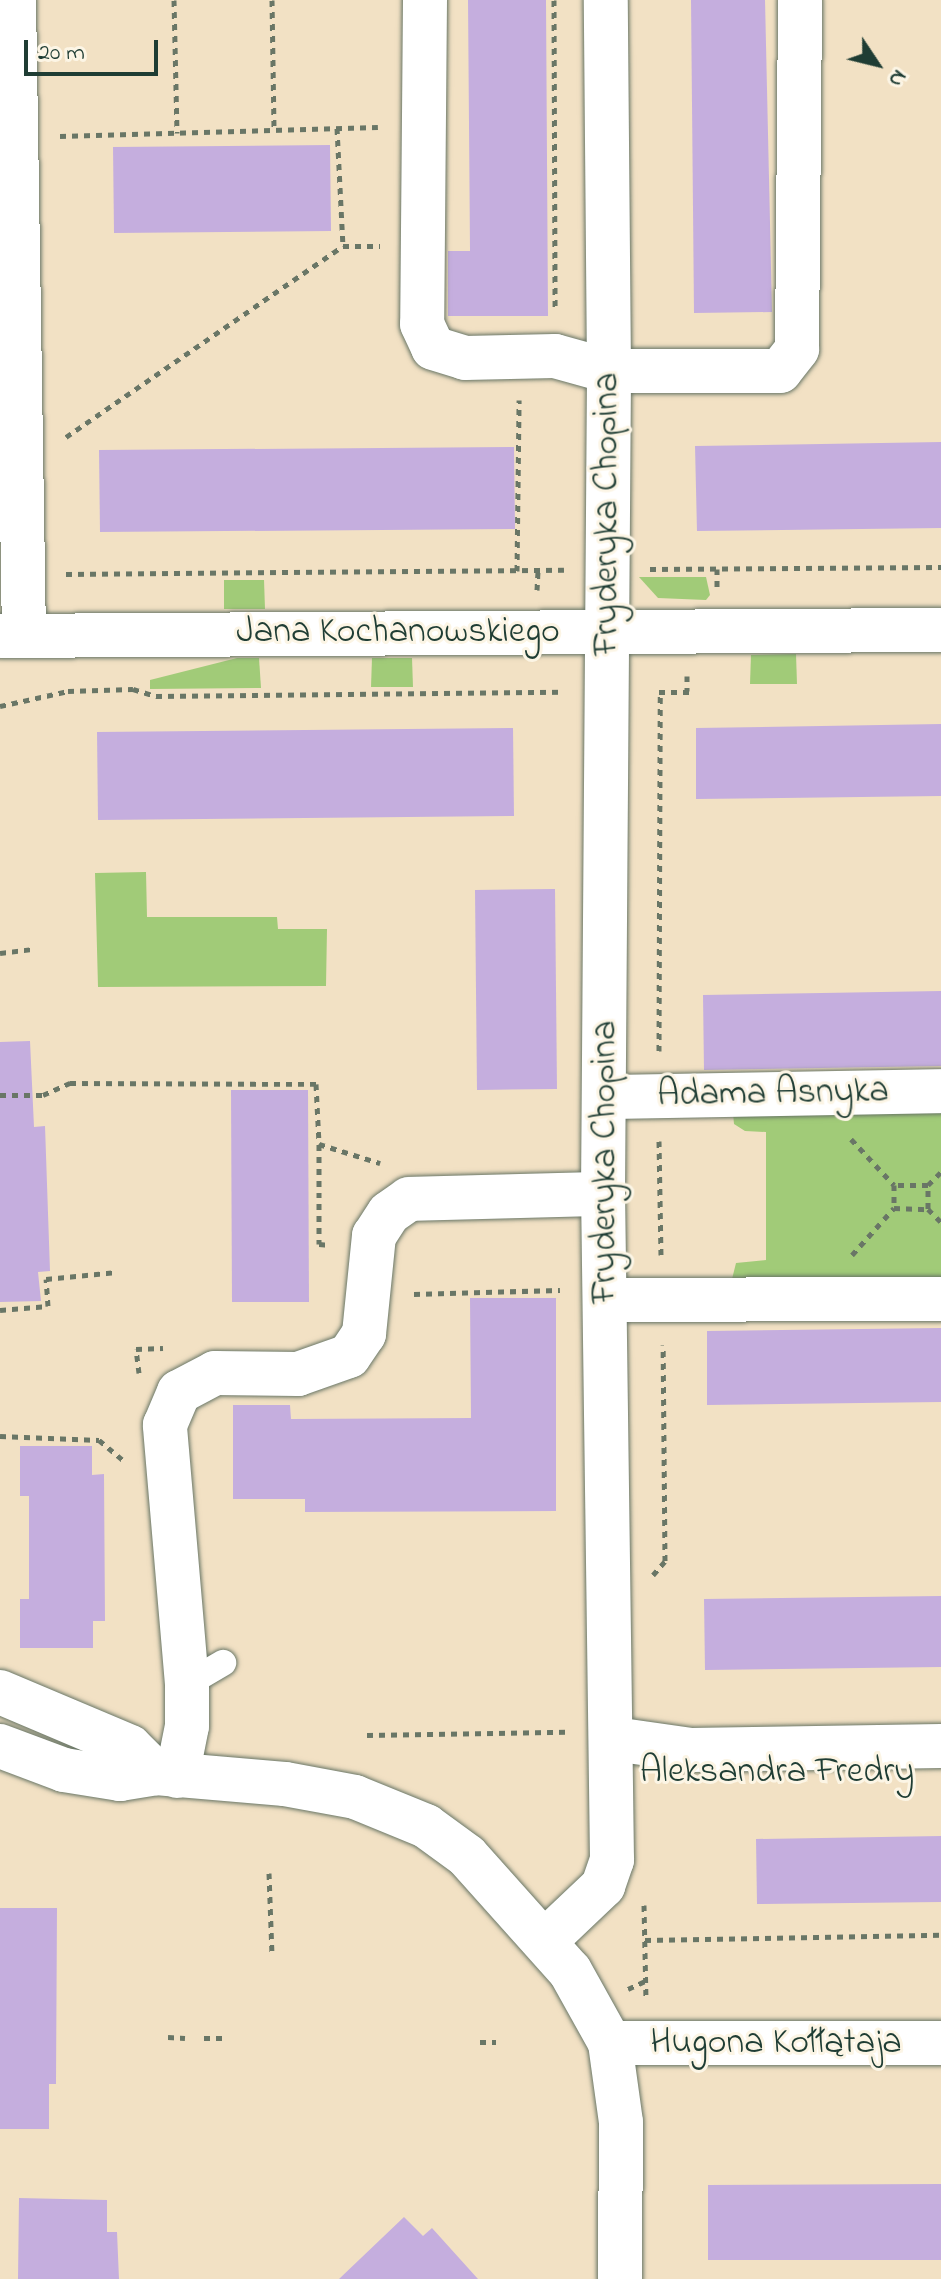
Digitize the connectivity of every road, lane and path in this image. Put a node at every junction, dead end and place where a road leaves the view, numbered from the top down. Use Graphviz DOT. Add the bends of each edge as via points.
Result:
graph roads {
  1 [pos="14,0"];
  2 [pos="174,0"];
  3 [pos="272,0"];
  4 [pos="425,0"];
  5 [pos="554,0"];
  6 [pos="606,0"];
  7 [pos="800,0"];
  8 [pos="426,126"];
  9 [pos="337,128"];
  10 [pos="274,130"];
  11 [pos="177,133"];
  12 [pos="14,137"];
  13 [pos="536,356"];
  14 [pos="609,371"];
  15 [pos="22,465"];
  16 [pos="941,567"];
  17 [pos="608,570"];
  18 [pos="517,571"];
  19 [pos="57,574"];
  20 [pos="941,630"];
  21 [pos="608,633"];
  22 [pos="12,635"];
  23 [pos="567,692"];
  24 [pos="694,692"];
  25 [pos="0,706"];
  26 [pos="34,949"];
  27 [pos="0,953"];
  28 [pos="941,1091"];
  29 [pos="0,1095"];
  30 [pos="659,1096"];
  31 [pos="606,1097"];
  32 [pos="319,1144"];
  33 [pos="389,1166"];
  34 [pos="941,1172"];
  35 [pos="928,1185"];
  36 [pos="603,1194"];
  37 [pos="928,1209"];
  38 [pos="941,1222"];
  39 [pos="340,1247"];
  40 [pos="117,1272"];
  41 [pos="368,1295"];
  42 [pos="588,1295"];
  43 [pos="941,1299"];
  44 [pos="662,1301"];
  45 [pos="0,1310"];
  46 [pos="166,1348"];
  47 [pos="136,1349"];
  48 [pos="0,1436"];
  49 [pos="168,1458"];
  50 [pos="650,1579"];
  51 [pos="0,1692"];
  52 [pos="367,1735"];
  53 [pos="0,1746"];
  54 [pos="941,1746"];
  55 [pos="614,1757"];
  56 [pos="941,1772"];
  57 [pos="166,1774"];
  58 [pos="269,1873"];
  59 [pos="644,1895"];
  60 [pos="941,1935"];
  61 [pos="546,1940"];
  62 [pos="645,1940"];
  63 [pos="272,1956"];
  64 [pos="168,2037"];
  65 [pos="185,2038"];
  66 [pos="204,2038"];
  67 [pos="224,2038"];
  68 [pos="480,2042"];
  69 [pos="496,2042"];
  70 [pos="941,2043"];
  71 [pos="629,2044"];
  72 [pos="620,2279"];
  1 -- 12 [label="street"];
  2 -- 11 [label="path"];
  3 -- 10 [label="path"];
  4 -- 8 [label="street"];
  5 -- 13 [label="path"];
  6 -- 14 [label="street, Fryderyka Chopina"];
  7 -- 14 [label="street" via="797,349 780,371"];
  8 -- 9 [label="path"];
  8 -- 13 [label="street" via="422,324 433,348 444,354"];
  9 -- 10 [label="path"];
  9 -- 15 [label="path" via="343,246"];
  10 -- 11 [label="path"];
  11 -- 12 [label="path"];
  12 -- 15 [label="street"];
  13 -- 14 [label="street"];
  13 -- 18 [label="path"];
  14 -- 17 [label="street, Fryderyka Chopina"];
  15 -- 22 [label="street"];
  16 -- 17 [label="path"];
  17 -- 18 [label="path"];
  17 -- 21 [label="street, Fryderyka Chopina"];
  18 -- 19 [label="path"];
  20 -- 21 [label="street, Jana Kochanowskiego"];
  21 -- 22 [label="street, Jana Kochanowskiego"];
  21 -- 31 [label="street, Fryderyka Chopina"];
  23 -- 25 [label="path" via="156,696 133,689 81,690"];
  24 -- 30 [label="path" via="660,692"];
  26 -- 27 [label="path"];
  28 -- 30 [label="street, Adama Asnyka"];
  29 -- 32 [label="path" via="43,1095 70,1083 316,1084"];
  30 -- 31 [label="street, Adama Asnyka"];
  30 -- 44 [label="path"];
  31 -- 36 [label="street, Fryderyka Chopina"];
  32 -- 33 [label="path"];
  32 -- 39 [label="path" via="319,1244"];
  34 -- 35 [label="path"];
  35 -- 37 [label="path"];
  35 -- 37 [label="path" via="894,1185 894,1208"];
  36 -- 41 [label="street" via="409,1199 389,1213 374,1236"];
  36 -- 42 [label="street, Fryderyka Chopina"];
  37 -- 38 [label="path"];
  40 -- 45 [label="path" via="46,1279 48,1306"];
  41 -- 42 [label="path"];
  41 -- 49 [label="street" via="364,1334 349,1356 325,1368 298,1374 215,1373 186,1385 172,1402 165,1425"];
  42 -- 44 [label="street"];
  42 -- 55 [label="street, Fryderyka Chopina"];
  43 -- 44 [label="street"];
  44 -- 50 [label="path" via="665,1561"];
  46 -- 47 [label="path"];
  48 -- 49 [label="path" via="99,1440 121,1461"];
  49 -- 57 [label="street" via="205,1673"];
  51 -- 57 [label="street" via="130,1747"];
  52 -- 55 [label="path" via="585,1732"];
  53 -- 57 [label="street" via="64,1770 120,1779"];
  54 -- 55 [label="street" via="691,1750"];
  55 -- 56 [label="street, Aleksandra Fredry"];
  55 -- 61 [label="street, Fryderyka Chopina" via="612,1860 603,1886"];
  57 -- 61 [label="street" via="316,1788 393,1809 467,1856"];
  58 -- 63 [label="path"];
  59 -- 62 [label="path"];
  60 -- 62 [label="path"];
  61 -- 71 [label="street"];
  62 -- 71 [label="path"];
  64 -- 65 [label="path"];
  66 -- 67 [label="path"];
  68 -- 69 [label="path"];
  70 -- 71 [label="street, Hugona Kołłątaja"];
  71 -- 72 [label="street" via="621,2122"];
}
